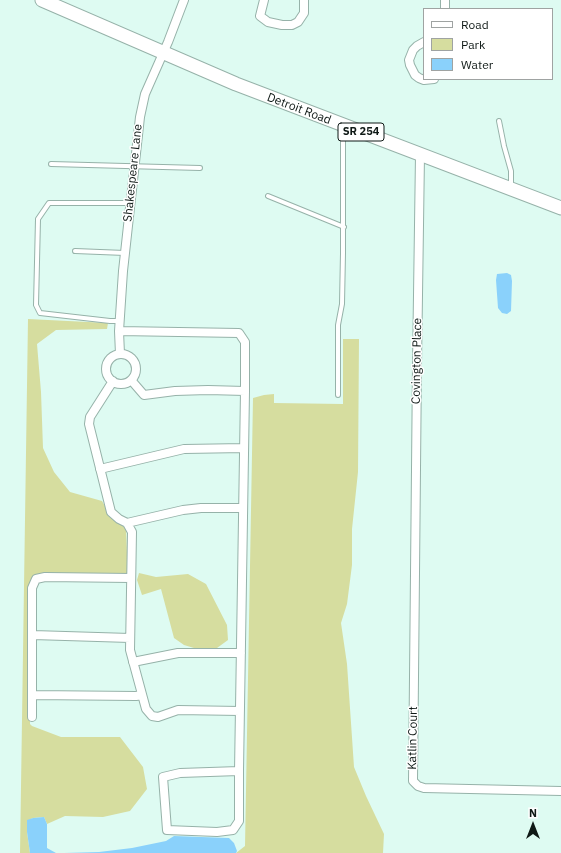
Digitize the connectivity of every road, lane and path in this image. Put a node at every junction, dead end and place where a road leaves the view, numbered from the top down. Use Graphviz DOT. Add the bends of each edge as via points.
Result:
graph roads {
  1 [pos="42,0"];
  2 [pos="184,0"];
  3 [pos="264,0"];
  4 [pos="304,0"];
  5 [pos="423,43"];
  6 [pos="163,52"];
  7 [pos="423,80"];
  8 [pos="499,121"];
  9 [pos="344,126"];
  10 [pos="420,155"];
  11 [pos="51,164"];
  12 [pos="134,166"];
  13 [pos="200,168"];
  14 [pos="510,189"];
  15 [pos="268,196"];
  16 [pos="130,203"];
  17 [pos="561,208"];
  18 [pos="344,228"];
  19 [pos="75,251"];
  20 [pos="125,254"];
  21 [pos="120,321"];
  22 [pos="119,331"];
  23 [pos="120,354"];
  24 [pos="131,380"];
  25 [pos="113,382"];
  26 [pos="245,391"];
  27 [pos="338,395"];
  28 [pos="244,448"];
  29 [pos="100,469"];
  30 [pos="243,508"];
  31 [pos="127,523"];
  32 [pos="415,568"];
  33 [pos="131,578"];
  34 [pos="32,635"];
  35 [pos="130,638"];
  36 [pos="241,653"];
  37 [pos="133,662"];
  38 [pos="32,695"];
  39 [pos="142,695"];
  40 [pos="240,711"];
  41 [pos="32,717"];
  42 [pos="239,771"];
  43 [pos="561,791"];
  1 -- 6 [label="main road, Detroit Road / SR 254"];
  2 -- 6 [label="street, Shakespeare Lane"];
  3 -- 4 [label="street" via="260,16 268,22 282,25 298,22 304,13"];
  5 -- 7 [label="street" via="410,54 410,65 415,75"];
  6 -- 9 [label="main road, Detroit Road / SR 254"];
  6 -- 12 [label="street, Shakespeare Lane" via="143,101"];
  8 -- 14 [label="lane" via="511,171"];
  9 -- 10 [label="main road, Detroit Road / SR 254"];
  9 -- 18 [label="lane"];
  10 -- 14 [label="main road, Detroit Road / SR 254"];
  10 -- 32 [label="street, Covington Place"];
  11 -- 12 [label="lane"];
  12 -- 13 [label="lane"];
  12 -- 16 [label="street, Shakespeare Lane"];
  14 -- 17 [label="main road, Detroit Road / SR 254"];
  15 -- 18 [label="lane"];
  16 -- 20 [label="street, Shakespeare Lane"];
  16 -- 21 [label="lane" via="49,203 38,219 36,305 40,313"];
  18 -- 27 [label="lane" via="342,304 338,324"];
  19 -- 20 [label="lane"];
  20 -- 21 [label="street, Shakespeare Lane"];
  21 -- 22 [label="street, Shakespeare Lane"];
  22 -- 23 [label="street, Shakespeare Lane"];
  22 -- 26 [label="street" via="239,333 245,342"];
  23 -- 24 [label="street" via="134,362 135,373"];
  23 -- 25 [label="street" via="110,358 107,366 107,374"];
  24 -- 25 [label="street"];
  24 -- 26 [label="street" via="144,394 208,390"];
  25 -- 29 [label="street" via="90,417 89,424"];
  26 -- 28 [label="street"];
  28 -- 29 [label="street" via="184,449"];
  28 -- 30 [label="street"];
  29 -- 31 [label="street" via="111,512"];
  30 -- 31 [label="street" via="183,510"];
  30 -- 36 [label="street"];
  31 -- 33 [label="street" via="132,532"];
  32 -- 43 [label="street, Katlin Court" via="414,782 424,788"];
  33 -- 34 [label="street" via="36,579 32,588"];
  33 -- 35 [label="street"];
  34 -- 35 [label="street"];
  34 -- 38 [label="street"];
  35 -- 37 [label="street"];
  36 -- 37 [label="street" via="178,653"];
  36 -- 40 [label="street"];
  37 -- 39 [label="street"];
  38 -- 39 [label="street"];
  38 -- 41 [label="street"];
  39 -- 40 [label="street" via="146,710 152,716 158,717 178,710"];
  40 -- 42 [label="street"];
  42 -- 42 [label="street" via="239,821 233,830 167,830 163,777 180,773"];
}
